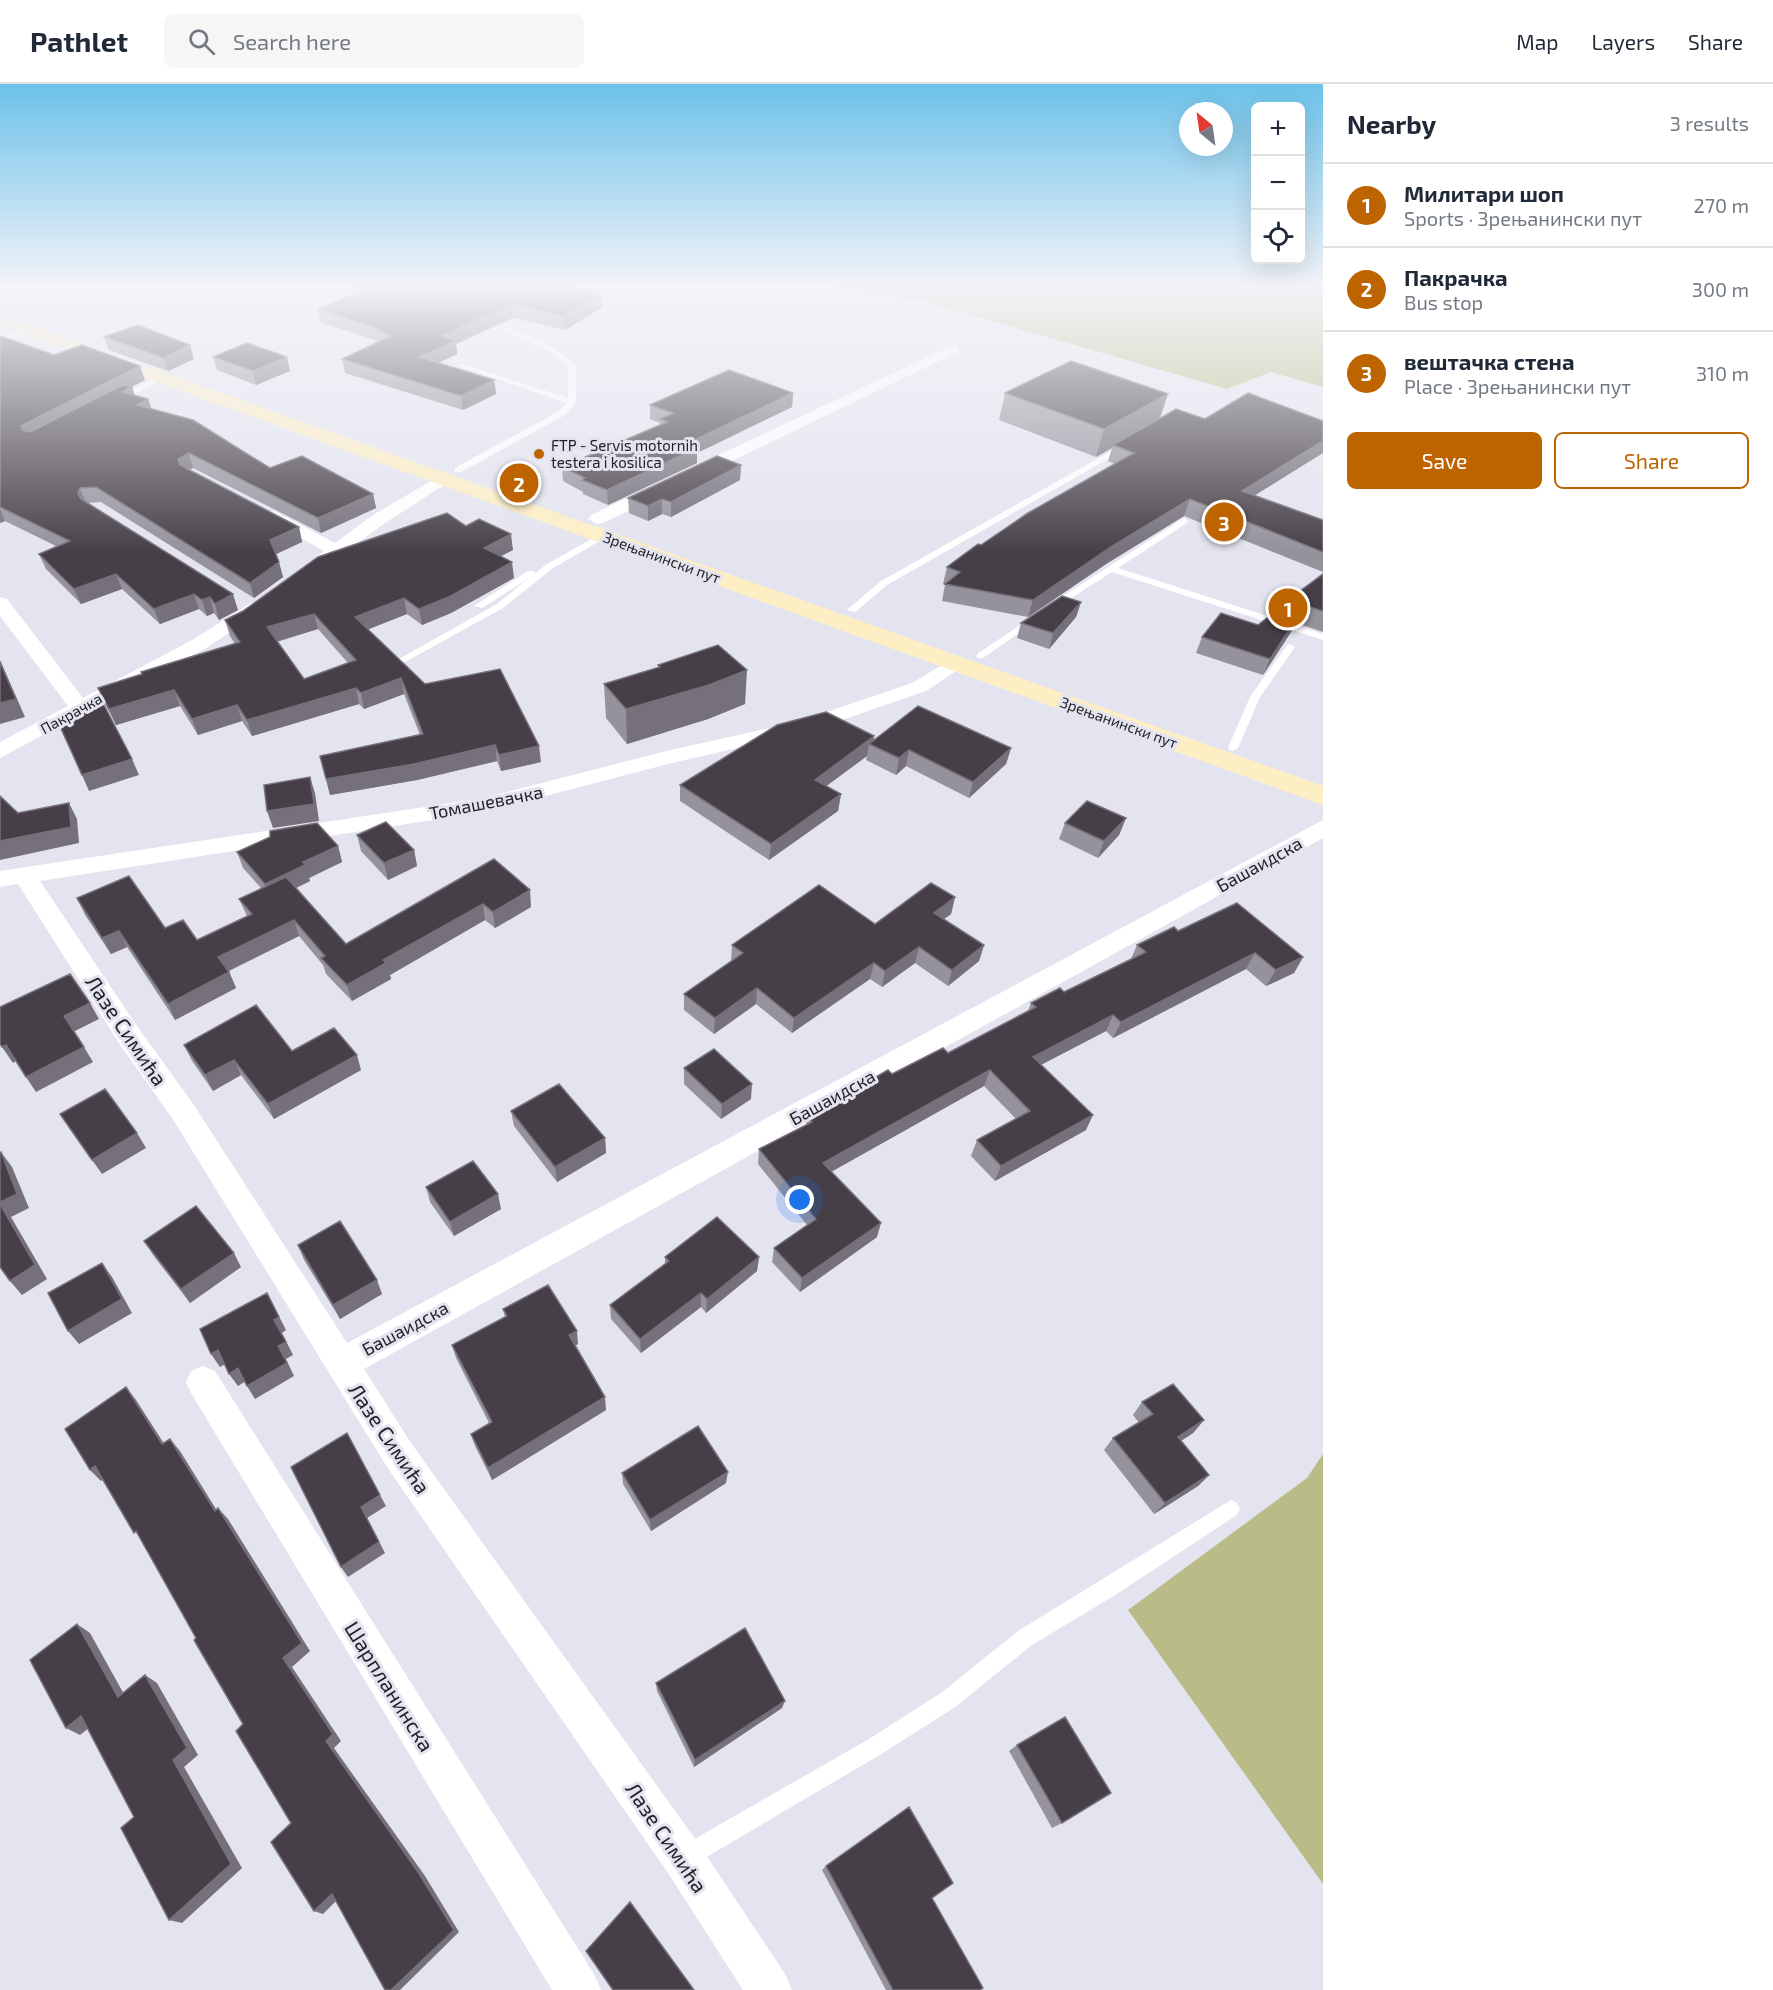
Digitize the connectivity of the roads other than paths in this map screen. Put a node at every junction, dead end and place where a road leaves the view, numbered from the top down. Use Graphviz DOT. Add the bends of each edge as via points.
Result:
graph roads {
  1 [pos="156,375"];
  2 [pos="183,375"];
  3 [pos="491,375"];
  4 [pos="572,375"];
  5 [pos="901,375"];
  6 [pos="162,377"];
  7 [pos="112,402"];
  8 [pos="572,402"];
  9 [pos="1133,442"];
  10 [pos="450,474"];
  11 [pos="254,507"];
  12 [pos="1184,521"];
  13 [pos="599,527"];
  14 [pos="336,550"];
  15 [pos="550,567"];
  16 [pos="1110,568"];
  17 [pos="234,597"];
  18 [pos="0,603"];
  19 [pos="479,606"];
  20 [pos="255,610"];
  21 [pos="852,610"];
  22 [pos="1323,637"];
  23 [pos="1290,647"];
  24 [pos="980,656"];
  25 [pos="402,660"];
  26 [pos="955,663"];
  27 [pos="80,708"];
  28 [pos="1233,748"];
  29 [pos="0,752"];
  30 [pos="1323,779"];
  31 [pos="1323,796"];
  32 [pos="1323,828"];
  33 [pos="13,878"];
  34 [pos="340,1364"];
  35 [pos="203,1382"];
  36 [pos="1231,1509"];
  37 [pos="683,1858"];
  38 [pos="578,1990"];
  39 [pos="769,1990"];
  1 -- 6 [label="main road, Зрењанински пут"];
  2 -- 10 [label="main road, Зрењанински пут"];
  3 -- 8 [label="lane"];
  4 -- 8 [label="lane"];
  5 -- 13 [label="street"];
  6 -- 7 [label="lane"];
  6 -- 10 [label="main road, Зрењанински пут"];
  8 -- 10 [label="lane" via="562,413"];
  9 -- 21 [label="lane" via="884,583"];
  10 -- 13 [label="main road, Зрењанински пут"];
  10 -- 14 [label="street, Пакрачка"];
  11 -- 14 [label="street"];
  12 -- 16 [label="lane"];
  13 -- 15 [label="lane"];
  13 -- 21 [label="main road, Зрењанински пут"];
  13 -- 26 [label="main road, Зрењанински пут"];
  14 -- 20 [label="street, Пакрачка"];
  15 -- 19 [label="lane" via="532,572"];
  15 -- 25 [label="lane" via="500,606"];
  16 -- 22 [label="lane"];
  16 -- 24 [label="lane"];
  17 -- 20 [label="street"];
  18 -- 27 [label="street"];
  20 -- 27 [label="street, Пакрачка"];
  21 -- 24 [label="main road, Зрењанински пут"];
  23 -- 28 [label="lane" via="1255,697"];
  24 -- 28 [label="main road, Зрењанински пут"];
  26 -- 31 [label="main road, Зрењанински пут"];
  26 -- 33 [label="street, Томашевачка" via="919,687 803,727 540,792 462,808"];
  27 -- 29 [label="street, Пакрачка"];
  28 -- 30 [label="main road, Зрењанински пут"];
  32 -- 34 [label="street, Башаидска"];
  33 -- 34 [label="street, Лазе Симића" via="184,1113"];
  34 -- 37 [label="street, Лазе Симића" via="399,1455"];
  35 -- 38 [label="street, Шарпланинска"];
  36 -- 37 [label="lane" via="1025,1638 948,1700"];
  37 -- 39 [label="street, Лазе Симића"];
}
